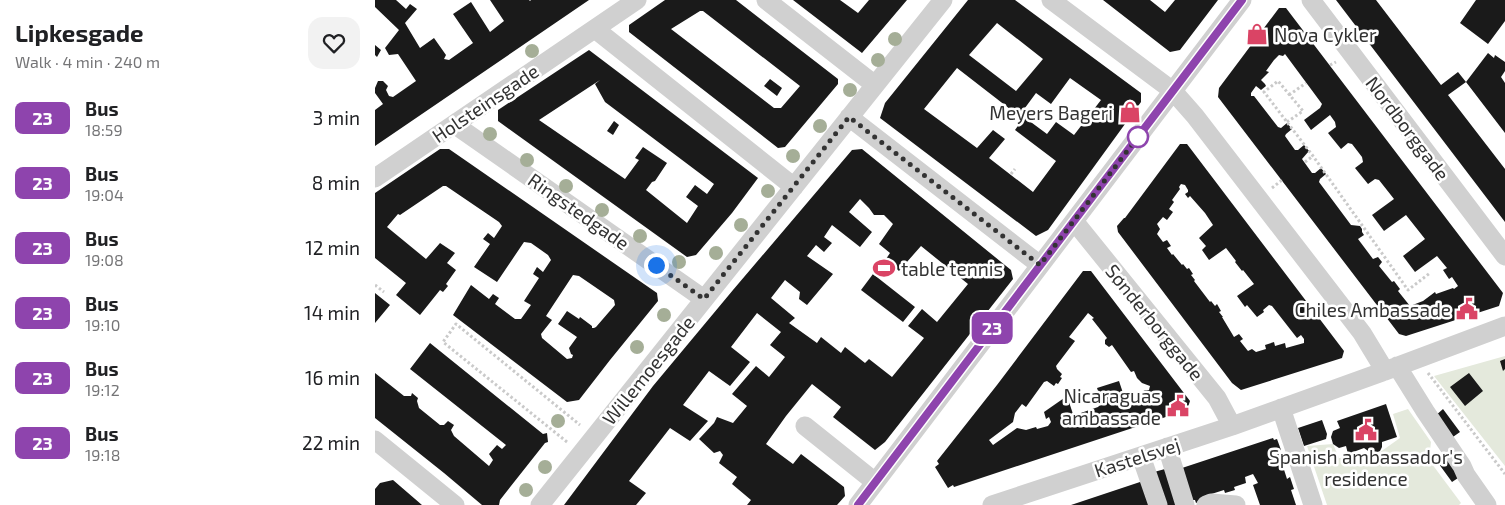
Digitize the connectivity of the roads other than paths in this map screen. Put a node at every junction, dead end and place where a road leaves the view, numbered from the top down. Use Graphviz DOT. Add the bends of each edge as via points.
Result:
graph roads {
  1 [pos="637,0"];
  2 [pos="766,0"];
  3 [pos="943,0"];
  4 [pos="1051,0"];
  5 [pos="1242,0"];
  6 [pos="1311,0"];
  7 [pos="595,29"];
  8 [pos="875,85"];
  9 [pos="1173,91"];
  10 [pos="849,117"];
  11 [pos="457,122"];
  12 [pos="375,178"];
  13 [pos="794,187"];
  14 [pos="1074,222"];
  15 [pos="1505,256"];
  16 [pos="1040,265"];
  17 [pos="704,299"];
  18 [pos="1505,326"];
  19 [pos="1391,369"];
  20 [pos="1281,408"];
  21 [pos="805,426"];
  22 [pos="1231,426"];
  23 [pos="1167,447"];
  24 [pos="378,448"];
  25 [pos="1141,456"];
  26 [pos="875,482"];
  27 [pos="865,503"];
  28 [pos="455,505"];
  29 [pos="540,505"];
  30 [pos="992,505"];
  31 [pos="1158,505"];
  32 [pos="1185,505"];
  33 [pos="1206,505"];
  34 [pos="1236,505"];
  35 [pos="1313,505"];
  36 [pos="1487,505"];
  1 -- 7 [label="street, Holsteinsgade"];
  2 -- 8 [label="street"];
  3 -- 8 [label="street, Willemoesgade"];
  4 -- 9 [label="street"];
  5 -- 9 [label="street"];
  6 -- 15 [label="street, Nordborggade"];
  7 -- 11 [label="street, Holsteinsgade"];
  7 -- 13 [label="street"];
  8 -- 10 [label="street, Willemoesgade"];
  9 -- 14 [label="street"];
  9 -- 19 [label="street"];
  10 -- 13 [label="street, Willemoesgade"];
  10 -- 16 [label="street"];
  11 -- 12 [label="street, Holsteinsgade"];
  11 -- 17 [label="street, Ringstedgade" via="461,129"];
  13 -- 17 [label="street, Willemoesgade"];
  14 -- 16 [label="street"];
  14 -- 22 [label="street, Sønderborggade" via="1217,398"];
  16 -- 26 [label="street"];
  17 -- 29 [label="street, Willemoesgade"];
  18 -- 19 [label="street, Kastelsvej"];
  19 -- 20 [label="street, Kastelsvej"];
  19 -- 36 [label="street" via="1463,466 1466,476"];
  20 -- 22 [label="street, Kastelsvej"];
  20 -- 35 [label="street"];
  21 -- 26 [label="street"];
  22 -- 23 [label="street, Kastelsvej"];
  23 -- 25 [label="street, Kastelsvej"];
  23 -- 32 [label="street"];
  24 -- 28 [label="street"];
  25 -- 30 [label="street, Kastelsvej"];
  25 -- 31 [label="street"];
  26 -- 27 [label="street"];
  33 -- 34 [label="street"];
}
